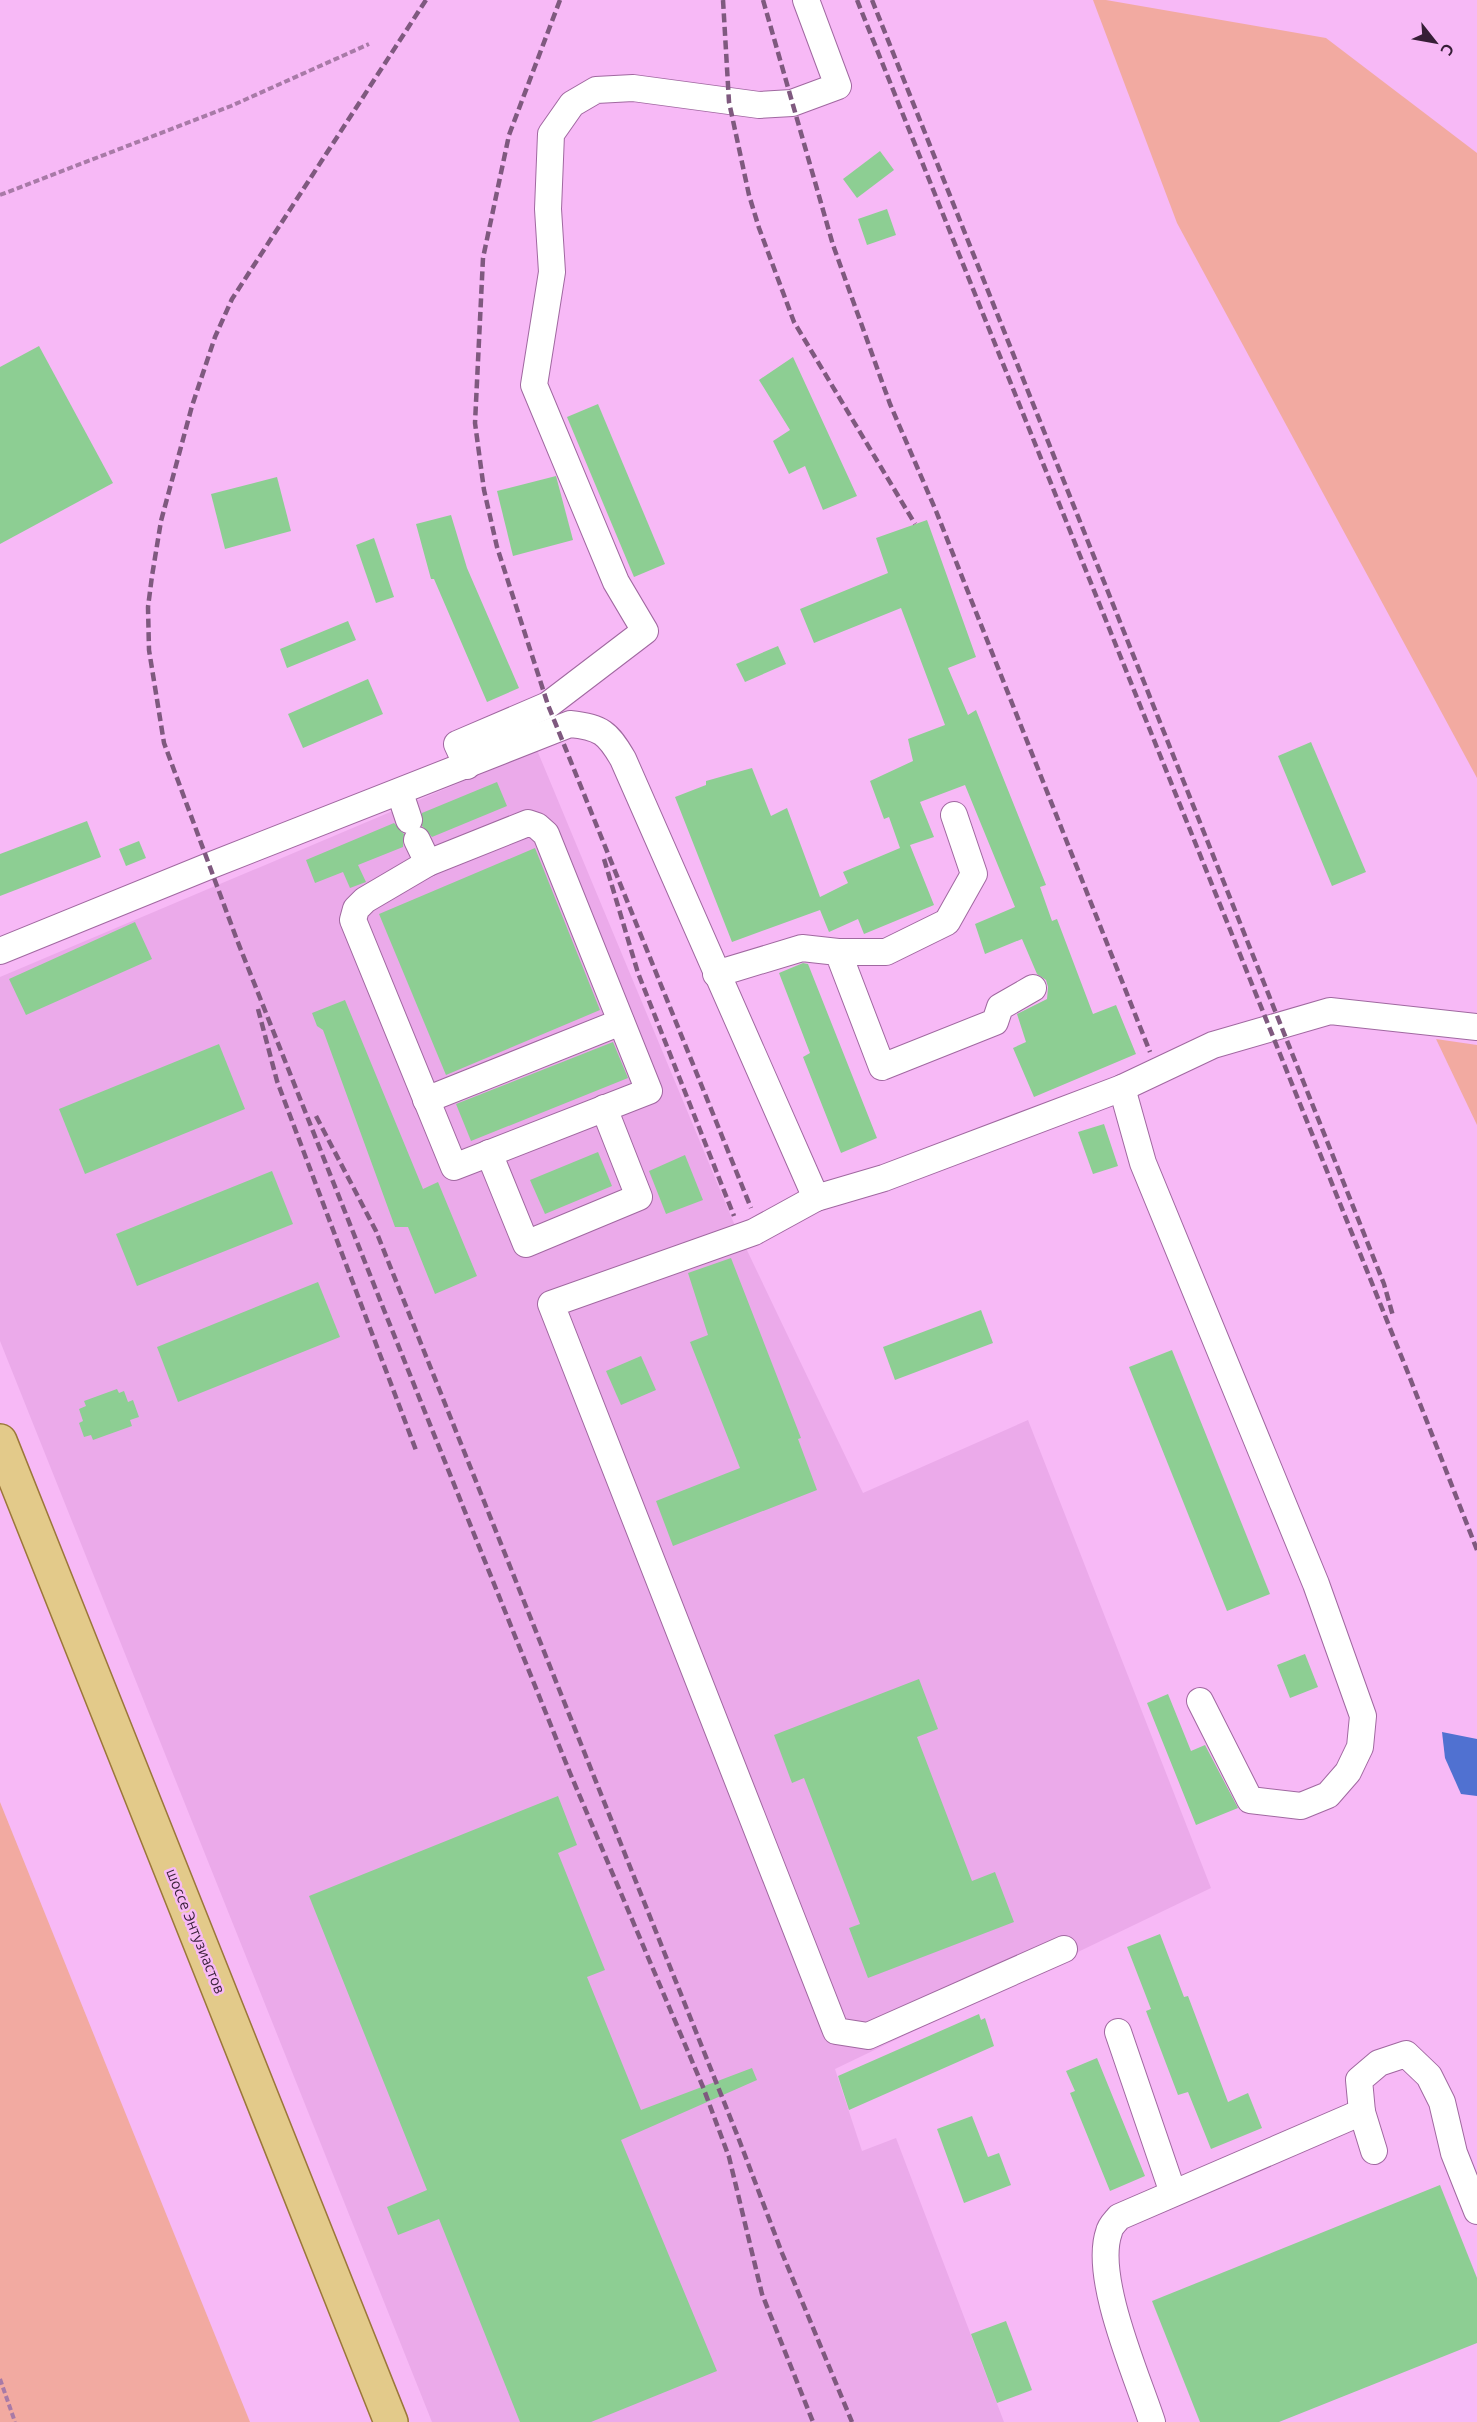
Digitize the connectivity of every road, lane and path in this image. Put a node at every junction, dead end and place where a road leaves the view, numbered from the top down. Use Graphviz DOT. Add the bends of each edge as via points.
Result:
graph roads {
  1 [pos="806,0"];
  2 [pos="369,44"];
  3 [pos="0,195"];
  4 [pos="467,766"];
  5 [pos="400,793"];
  6 [pos="954,815"];
  7 [pos="428,863"];
  8 [pos="0,951"];
  9 [pos="838,952"];
  10 [pos="716,974"];
  11 [pos="1033,988"];
  12 [pos="621,1022"];
  13 [pos="1477,1028"];
  14 [pos="1122,1088"];
  15 [pos="426,1100"];
  16 [pos="604,1108"];
  17 [pos="489,1153"];
  18 [pos="816,1198"];
  19 [pos="0,1441"];
  20 [pos="1200,1701"];
  21 [pos="1064,1949"];
  22 [pos="1118,2032"];
  23 [pos="1362,2112"];
  24 [pos="1374,2151"];
  25 [pos="1173,2193"];
  26 [pos="1477,2211"];
  27 [pos="0,2379"];
  28 [pos="15,2422"];
  29 [pos="391,2422"];
  30 [pos="1152,2422"];
  1 -- 4 [label="street" via="838,87 792,103 759,105 633,88 596,90 572,104 551,134 548,208 552,272 534,385 616,582 645,631 548,705 458,744"];
  2 -- 3 [label="path" via="231,106"];
  4 -- 5 [label="street"];
  4 -- 10 [label="street" via="570,724 587,726 611,738"];
  5 -- 7 [label="street"];
  5 -- 8 [label="street"];
  6 -- 9 [label="street" via="974,874 947,922 886,952"];
  7 -- 12 [label="street" via="528,823 537,826 546,834"];
  7 -- 15 [label="street" via="364,900 353,920"];
  9 -- 10 [label="street" via="802,948"];
  9 -- 11 [label="street" via="882,1067 995,1022 1000,1007"];
  10 -- 18 [label="street"];
  12 -- 15 [label="street"];
  12 -- 16 [label="street" via="649,1091"];
  13 -- 14 [label="street" via="1330,1011 1214,1045"];
  14 -- 18 [label="street" via="884,1178"];
  14 -- 20 [label="street" via="1143,1163 1317,1584 1363,1716 1360,1747 1348,1772 1328,1795 1301,1806 1250,1800"];
  15 -- 17 [label="street" via="454,1167"];
  16 -- 17 [label="street"];
  16 -- 17 [label="street" via="639,1197 526,1244"];
  18 -- 21 [label="street" via="753,1232 551,1304 836,2031 868,2036"];
  19 -- 29 [label="main road, шоссе Энтузиастов"];
  22 -- 25 [label="street"];
  23 -- 24 [label="street"];
  23 -- 25 [label="street"];
  23 -- 26 [label="street" via="1359,2080 1378,2064 1406,2054 1430,2076 1442,2102 1454,2153"];
  25 -- 30 [label="street" via="1119,2217 1109,2231 1105,2264 1111,2299"];
  27 -- 28 [label="path"];
}
